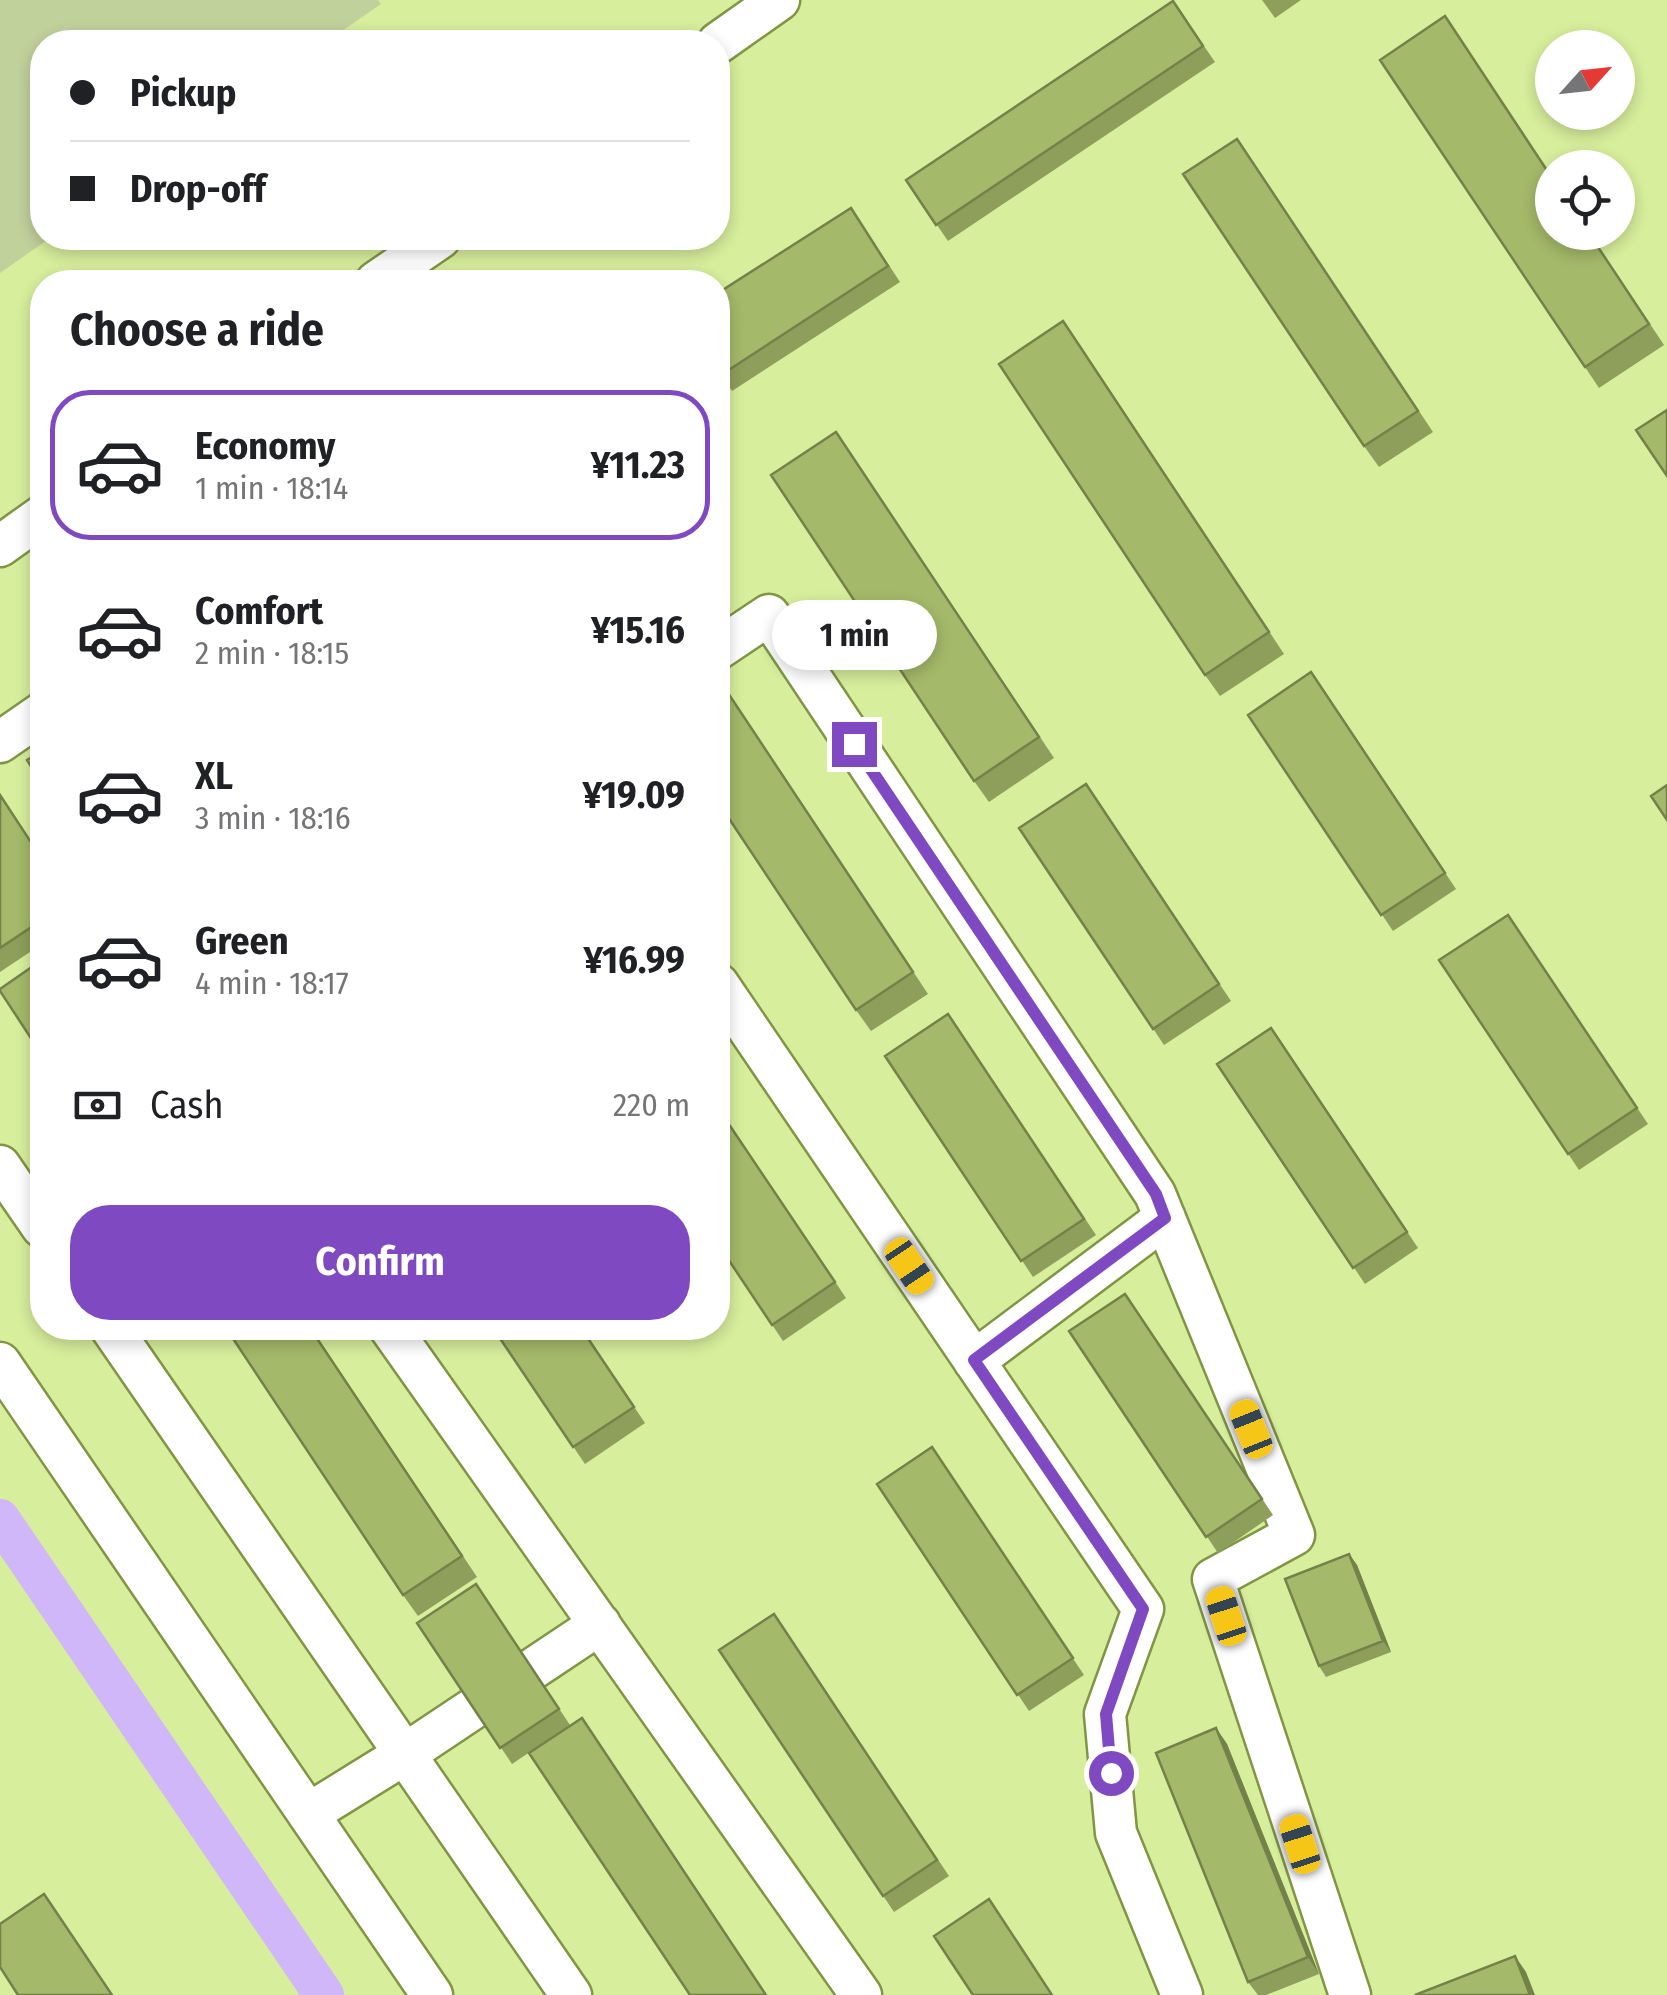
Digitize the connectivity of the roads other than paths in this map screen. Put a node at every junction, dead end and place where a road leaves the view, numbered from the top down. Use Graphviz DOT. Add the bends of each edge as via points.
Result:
graph roads {
  1 [pos="779,0"];
  2 [pos="730,35"];
  3 [pos="423,250"];
  4 [pos="393,270"];
  5 [pos="30,525"];
  6 [pos="0,546"];
  7 [pos="730,642"];
  8 [pos="30,721"];
  9 [pos="0,742"];
  10 [pos="730,1015"];
  11 [pos="0,1166"];
  12 [pos="30,1210"];
  13 [pos="1165,1218"];
  14 [pos="120,1340"];
  15 [pos="399,1340"];
  16 [pos="974,1360"];
  17 [pos="0,1363"];
  18 [pos="600,1624"];
  19 [pos="405,1754"];
  20 [pos="308,1814"];
  21 [pos="432,1995"];
  22 [pos="571,1995"];
  23 [pos="861,1995"];
  24 [pos="1182,1995"];
  25 [pos="1350,1995"];
  1 -- 2 [label="street"];
  3 -- 4 [label="street"];
  5 -- 6 [label="street"];
  7 -- 13 [label="street" via="769,614 1156,1194"];
  8 -- 9 [label="street"];
  10 -- 16 [label="street"];
  11 -- 12 [label="street"];
  13 -- 16 [label="street"];
  13 -- 25 [label="street" via="1294,1535 1214,1578"];
  14 -- 19 [label="street"];
  15 -- 18 [label="street"];
  16 -- 24 [label="street" via="1143,1609 1106,1714 1116,1833"];
  17 -- 20 [label="street"];
  18 -- 19 [label="street"];
  18 -- 23 [label="street"];
  19 -- 20 [label="street"];
  19 -- 22 [label="street"];
  20 -- 21 [label="street"];
}
